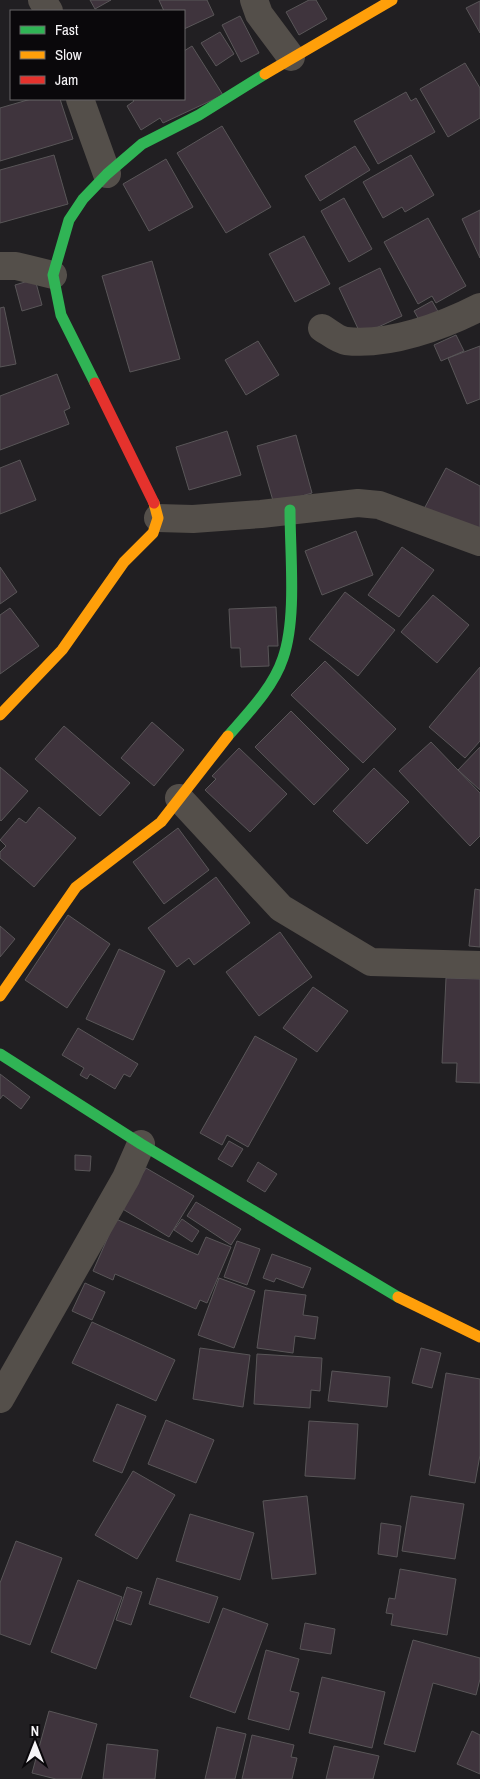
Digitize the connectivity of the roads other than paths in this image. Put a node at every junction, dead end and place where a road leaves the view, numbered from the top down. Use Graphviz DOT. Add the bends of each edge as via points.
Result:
graph roads {
  1 [pos="254,0"];
  2 [pos="392,0"];
  3 [pos="291,57"];
  4 [pos="80,100"];
  5 [pos="107,174"];
  6 [pos="0,266"];
  7 [pos="53,275"];
  8 [pos="480,307"];
  9 [pos="322,328"];
  10 [pos="290,510"];
  11 [pos="158,518"];
  12 [pos="480,542"];
  13 [pos="0,715"];
  14 [pos="179,798"];
  15 [pos="480,965"];
  16 [pos="0,996"];
  17 [pos="0,1054"];
  18 [pos="141,1144"];
  19 [pos="480,1337"];
  20 [pos="0,1399"];
  1 -- 3 [label="street" via="259,14"];
  2 -- 3 [label="street"];
  3 -- 5 [label="street" via="199,115 142,144"];
  4 -- 5 [label="street"];
  5 -- 7 [label="street" via="82,199 69,220"];
  6 -- 7 [label="street" via="16,266"];
  7 -- 11 [label="street" via="61,315 154,502"];
  8 -- 9 [label="street" via="447,324 390,339 345,341"];
  10 -- 11 [label="street" via="193,519"];
  10 -- 12 [label="street" via="358,503 379,505"];
  10 -- 14 [label="street" via="290,626 283,660 263,695"];
  11 -- 13 [label="street" via="153,533 124,562 62,650"];
  14 -- 15 [label="street" via="281,908 371,962"];
  14 -- 16 [label="street" via="161,822 76,887"];
  17 -- 18 [label="street"];
  18 -- 19 [label="street" via="414,1307"];
  18 -- 20 [label="street" via="126,1178"];
}
